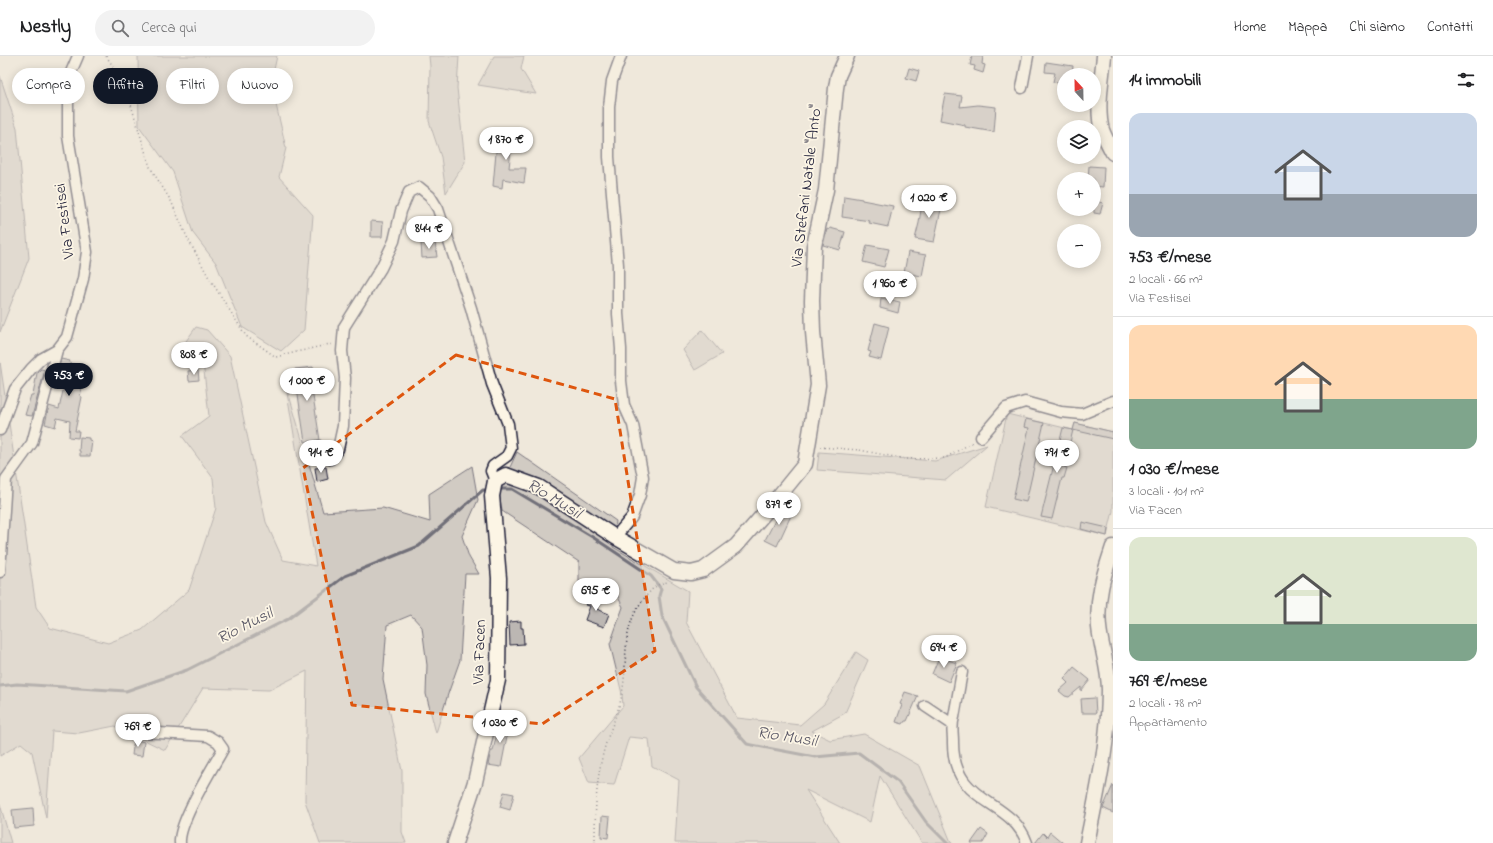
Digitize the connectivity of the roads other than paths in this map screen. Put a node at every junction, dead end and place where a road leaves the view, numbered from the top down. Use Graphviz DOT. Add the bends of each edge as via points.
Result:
graph roads {
  1 [pos="78,56"];
  2 [pos="621,56"];
  3 [pos="847,56"];
  4 [pos="1028,56"];
  5 [pos="1104,56"];
  6 [pos="1022,88"];
  7 [pos="1113,153"];
  8 [pos="57,350"];
  9 [pos="1113,401"];
  10 [pos="0,430"];
  11 [pos="981,437"];
  12 [pos="318,446"];
  13 [pos="495,481"];
  14 [pos="615,537"];
  15 [pos="1113,547"];
  16 [pos="0,572"];
  17 [pos="962,672"];
  18 [pos="925,706"];
  19 [pos="952,724"];
  20 [pos="142,732"];
  21 [pos="180,843"];
  22 [pos="455,843"];
  23 [pos="1027,843"];
  24 [pos="1087,843"];
  1 -- 8 [label="street, Via Festisei" via="68,79 68,136 87,252 83,279 67,337"];
  2 -- 14 [label="street" via="612,81 609,156 618,265 621,381 624,405 633,425 643,477 632,517"];
  3 -- 14 [label="street, Via Stefani Natale \"Anto\"" via="838,76 826,190 814,246 812,324 818,385 805,464 736,546 703,570 691,574 674,570"];
  4 -- 6 [label="street"];
  5 -- 7 [label="street" via="1100,118"];
  8 -- 10 [label="street, Via Festisei" via="41,359 15,389"];
  8 -- 16 [label="street" via="32,443 6,479"];
  9 -- 11 [label="street" via="1082,414 1061,412 1025,402 1006,408"];
  12 -- 13 [label="street" via="330,459 338,449 345,402 346,378 342,351 344,327 381,268 394,241 401,211 409,192 419,188 430,196 438,209 471,308 492,384 508,424 511,448 507,456 493,466 491,471"];
  13 -- 14 [label="street, Via Stefani Natale \"Anto\"" via="506,475 539,487"];
  13 -- 22 [label="street, Via Facen" via="492,496 499,578 498,680 475,782"];
  15 -- 24 [label="street" via="1098,600 1099,628 1109,689 1100,775"];
  17 -- 19 [label="street"];
  18 -- 19 [label="street"];
  19 -- 23 [label="street" via="953,752 960,777 981,798 1008,816 1020,829"];
  20 -- 21 [label="street" via="208,736 218,742 223,749 185,820 179,837"];
}
